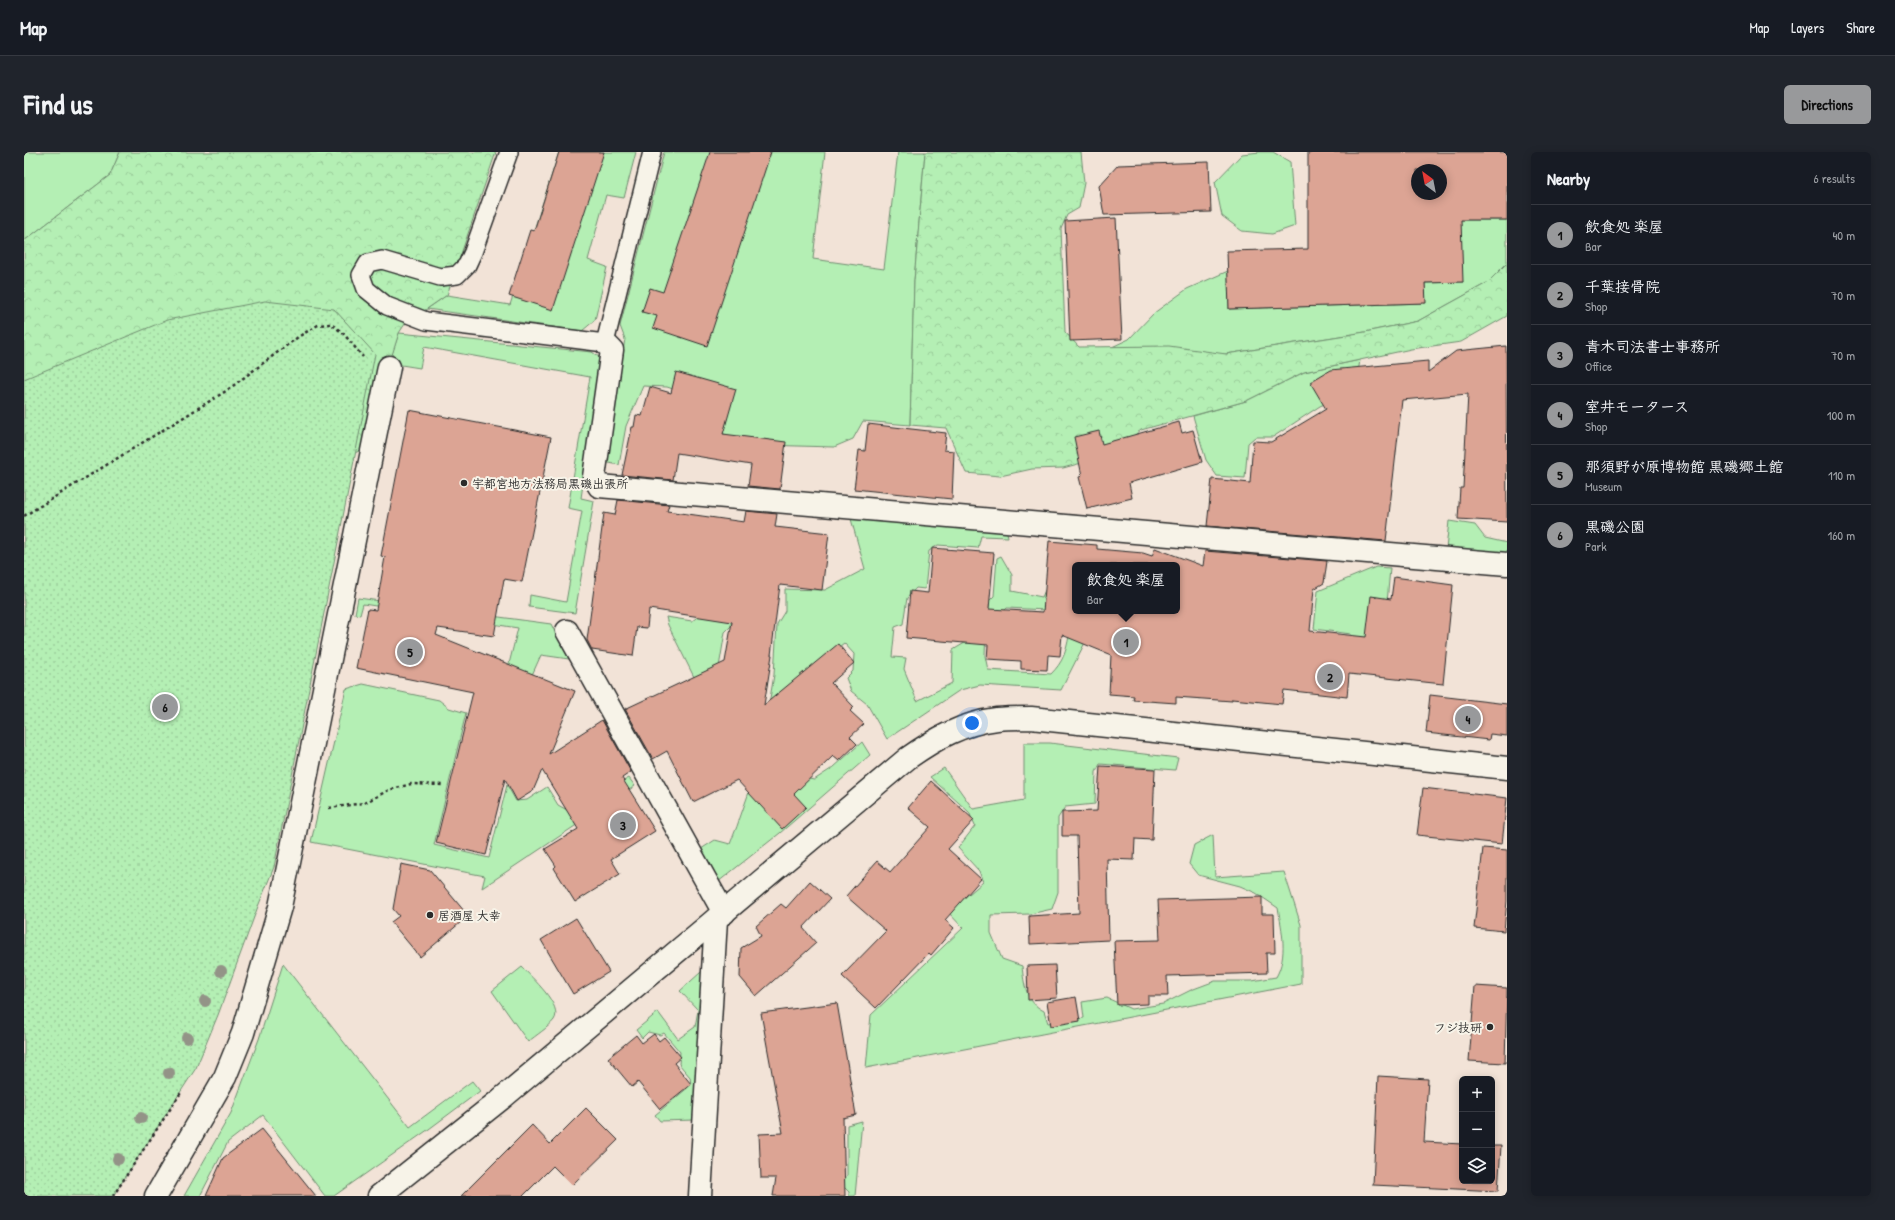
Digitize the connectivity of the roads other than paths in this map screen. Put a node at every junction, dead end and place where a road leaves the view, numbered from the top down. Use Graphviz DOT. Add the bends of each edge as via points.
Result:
graph roads {
  1 [pos="509,152"];
  2 [pos="652,152"];
  3 [pos="605,344"];
  4 [pos="388,375"];
  5 [pos="1507,564"];
  6 [pos="567,631"];
  7 [pos="1507,768"];
  8 [pos="720,916"];
  9 [pos="156,1196"];
  10 [pos="379,1196"];
  11 [pos="700,1196"];
  1 -- 3 [label="lane" via="474,252 467,265 457,275 440,277 382,260 368,263 361,275 366,289 387,306 426,321"];
  2 -- 3 [label="lane"];
  3 -- 5 [label="street" via="612,350 594,477 600,486"];
  4 -- 9 [label="street" via="280,907 243,1033 225,1077"];
  6 -- 8 [label="street"];
  7 -- 8 [label="street" via="1031,718 997,719 962,727 932,741 908,758"];
  8 -- 10 [label="street" via="507,1094"];
  8 -- 11 [label="street"];
}
